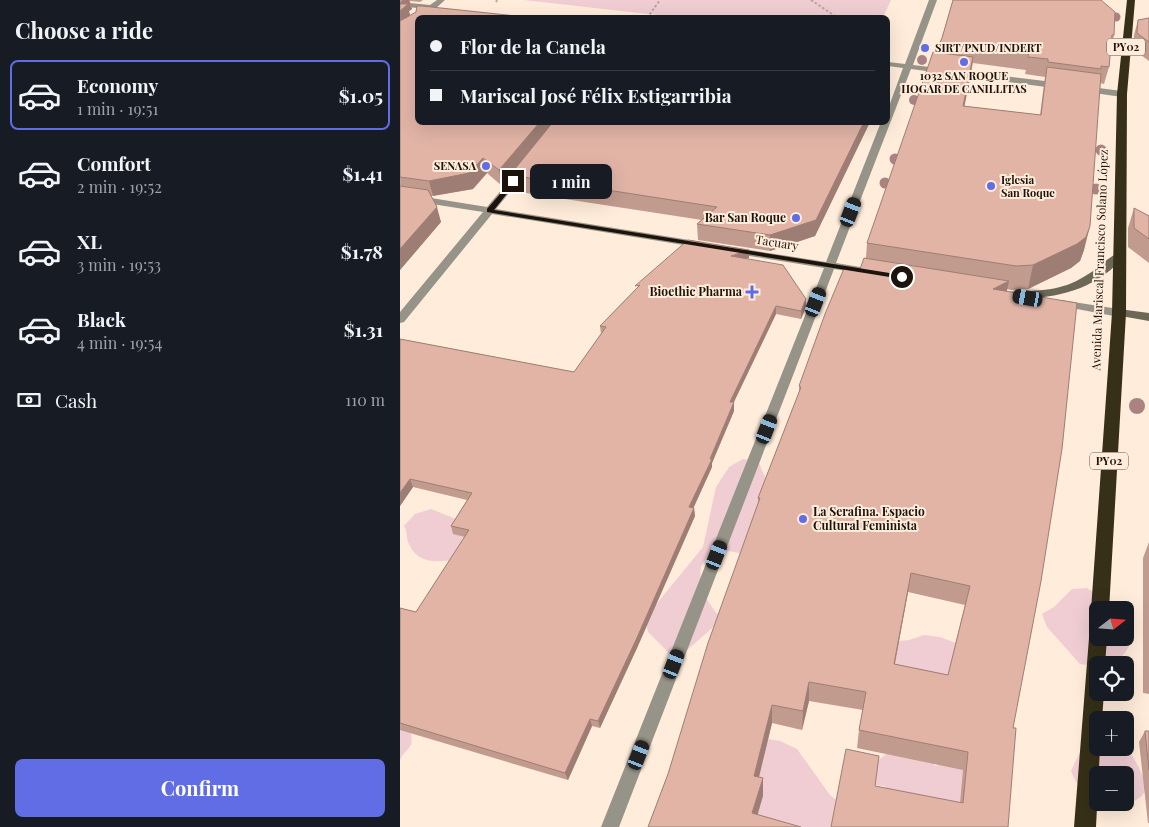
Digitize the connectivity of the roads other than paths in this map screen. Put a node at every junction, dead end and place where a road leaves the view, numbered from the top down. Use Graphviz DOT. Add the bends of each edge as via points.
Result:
graph roads {
  1 [pos="441,0"];
  2 [pos="933,0"];
  3 [pos="1131,0"];
  4 [pos="400,4"];
  5 [pos="432,8"];
  6 [pos="440,9"];
  7 [pos="423,15"];
  8 [pos="890,64"];
  9 [pos="908,67"];
  10 [pos="1067,87"];
  11 [pos="1077,88"];
  12 [pos="1122,94"];
  13 [pos="890,113"];
  14 [pos="885,125"];
  15 [pos="532,159"];
  16 [pos="400,196"];
  17 [pos="489,211"];
  18 [pos="1119,256"];
  19 [pos="831,266"];
  20 [pos="868,272"];
  21 [pos="1004,294"];
  22 [pos="1119,313"];
  23 [pos="1149,317"];
  24 [pos="400,319"];
  25 [pos="1101,601"];
  26 [pos="1097,646"];
  27 [pos="610,827"];
  28 [pos="1085,827"];
  1 -- 5 [label="street"];
  2 -- 9 [label="street"];
  3 -- 12 [label="highway, Avenida Mariscal Francisco Solano López / PY02"];
  4 -- 5 [label="street"];
  5 -- 6 [label="street"];
  5 -- 7 [label="street"];
  8 -- 9 [label="street"];
  9 -- 10 [label="street"];
  9 -- 13 [label="street"];
  11 -- 12 [label="street"];
  12 -- 18 [label="highway, Avenida Mariscal Francisco Solano López / PY02"];
  14 -- 19 [label="street"];
  15 -- 17 [label="street"];
  16 -- 17 [label="street, Tacuary"];
  17 -- 19 [label="street, Tacuary"];
  17 -- 24 [label="street"];
  18 -- 21 [label="main road" via="1082,284 1050,294"];
  18 -- 22 [label="highway, Avenida Mariscal Francisco Solano López / PY02"];
  19 -- 20 [label="street, Tacuary"];
  19 -- 27 [label="street"];
  21 -- 22 [label="street"];
  22 -- 23 [label="main road"];
  22 -- 25 [label="highway, Avenida Mariscal Francisco Solano López / PY02"];
  26 -- 28 [label="highway"];
}
